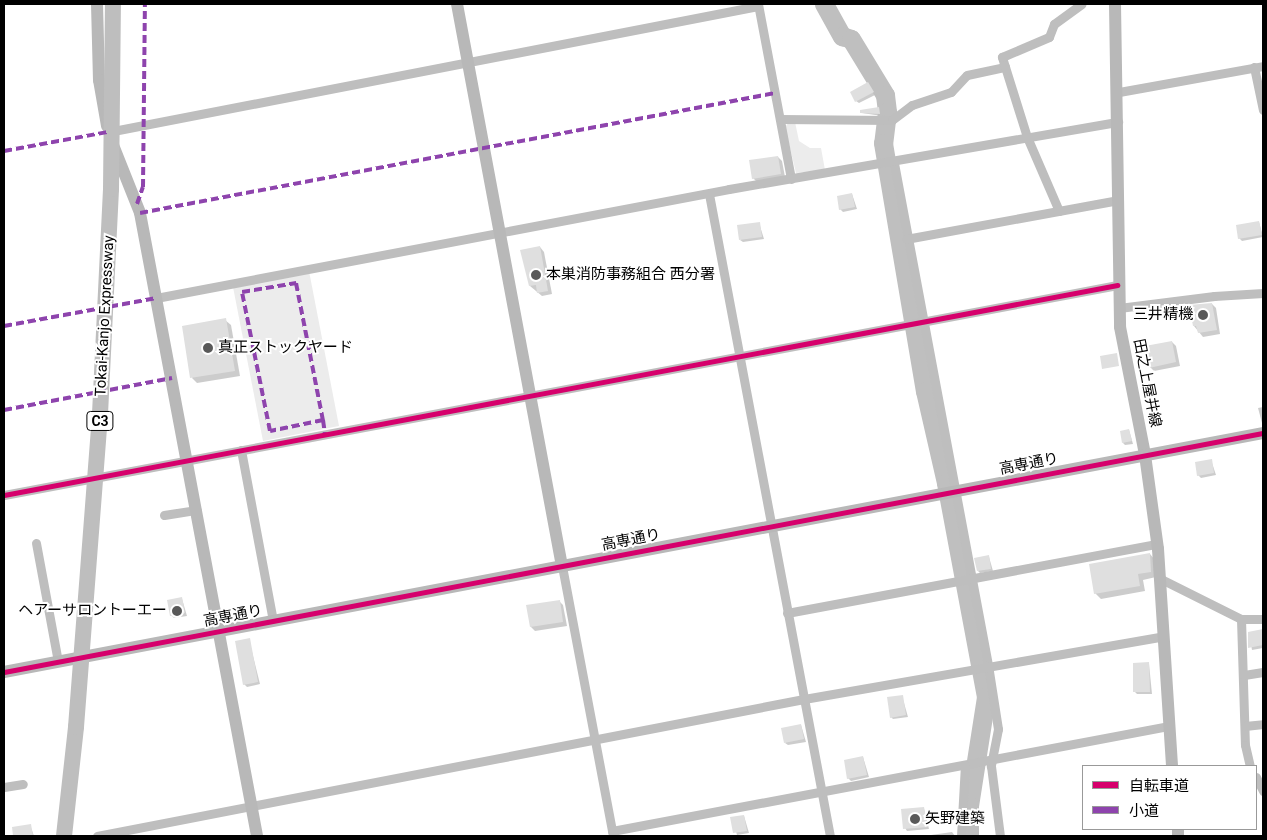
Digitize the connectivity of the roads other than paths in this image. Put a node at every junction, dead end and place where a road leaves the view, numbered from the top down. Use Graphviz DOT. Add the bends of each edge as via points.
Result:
graph roads {
  1 [pos="96,4"];
  2 [pos="113,4"];
  3 [pos="456,4"];
  4 [pos="1082,4"];
  5 [pos="1115,4"];
  6 [pos="758,5"];
  7 [pos="468,63"];
  8 [pos="1259,66"];
  9 [pos="1005,68"];
  10 [pos="1119,92"];
  11 [pos="1263,110"];
  12 [pos="780,119"];
  13 [pos="1118,122"];
  14 [pos="108,132"];
  15 [pos="1027,137"];
  16 [pos="893,163"];
  17 [pos="791,179"];
  18 [pos="709,194"];
  19 [pos="1118,200"];
  20 [pos="1059,211"];
  21 [pos="499,232"];
  22 [pos="906,239"];
  23 [pos="1117,285"];
  24 [pos="1263,294"];
  25 [pos="156,298"];
  26 [pos="1119,308"];
  27 [pos="922,322"];
  28 [pos="739,355"];
  29 [pos="529,394"];
  30 [pos="1263,433"];
  31 [pos="241,450"];
  32 [pos="1145,455"];
  33 [pos="188,460"];
  34 [pos="950,492"];
  35 [pos="4,496"];
  36 [pos="197,510"];
  37 [pos="164,515"];
  38 [pos="771,526"];
  39 [pos="36,542"];
  40 [pos="1157,544"];
  41 [pos="562,566"];
  42 [pos="972,578"];
  43 [pos="1161,579"];
  44 [pos="787,613"];
  45 [pos="1263,619"];
  46 [pos="1241,620"];
  47 [pos="273,621"];
  48 [pos="219,632"];
  49 [pos="1164,636"];
  50 [pos="58,662"];
  51 [pos="988,665"];
  52 [pos="4,672"];
  53 [pos="1263,672"];
  54 [pos="1244,675"];
  55 [pos="804,699"];
  56 [pos="1263,724"];
  57 [pos="1169,726"];
  58 [pos="1245,726"];
  59 [pos="595,739"];
  60 [pos="993,757"];
  61 [pos="965,765"];
  62 [pos="1172,765"];
  63 [pos="1250,765"];
  64 [pos="1257,779"];
  65 [pos="23,784"];
  66 [pos="4,787"];
  67 [pos="821,791"];
  68 [pos="1263,791"];
  69 [pos="251,807"];
  70 [pos="612,834"];
  71 [pos="64,836"];
  72 [pos="97,836"];
  73 [pos="257,836"];
  74 [pos="830,836"];
  75 [pos="961,836"];
  76 [pos="1000,836"];
  1 -- 14 [label="street" via="99,80"];
  2 -- 71 [label="highway, Tokai-Kanjo Expressway / C3" via="111,189 100,414"];
  3 -- 7 [label="street"];
  4 -- 9 [label="street" via="1054,24 1049,37 1005,53 1002,56"];
  5 -- 10 [label="street, 田之上屋井線"];
  6 -- 7 [label="street"];
  6 -- 12 [label="street"];
  7 -- 14 [label="street"];
  7 -- 21 [label="street"];
  8 -- 10 [label="street"];
  8 -- 11 [label="street"];
  9 -- 12 [label="street" via="968,75 951,92 912,105 892,120"];
  9 -- 15 [label="street"];
  10 -- 13 [label="street, 田之上屋井線"];
  12 -- 17 [label="street"];
  13 -- 15 [label="street"];
  13 -- 19 [label="street, 田之上屋井線"];
  14 -- 25 [label="street" via="140,213"];
  15 -- 16 [label="street"];
  15 -- 20 [label="street"];
  16 -- 17 [label="street"];
  16 -- 22 [label="street"];
  17 -- 18 [label="street"];
  18 -- 21 [label="street"];
  18 -- 28 [label="street"];
  19 -- 20 [label="street"];
  19 -- 23 [label="street, 田之上屋井線"];
  20 -- 22 [label="street"];
  21 -- 25 [label="street"];
  21 -- 29 [label="street"];
  22 -- 27 [label="street"];
  23 -- 26 [label="street, 田之上屋井線"];
  23 -- 27 [label="street"];
  24 -- 26 [label="street" via="1214,296"];
  25 -- 33 [label="street"];
  26 -- 32 [label="street, 田之上屋井線"];
  27 -- 28 [label="street"];
  27 -- 34 [label="street"];
  28 -- 29 [label="street"];
  28 -- 38 [label="street"];
  29 -- 31 [label="street"];
  29 -- 41 [label="street"];
  30 -- 32 [label="street, 高専通り"];
  31 -- 33 [label="street"];
  31 -- 47 [label="street"];
  32 -- 34 [label="street, 高専通り"];
  32 -- 40 [label="street, 田之上屋井線"];
  33 -- 35 [label="street"];
  33 -- 36 [label="street"];
  34 -- 38 [label="street, 高専通り"];
  34 -- 42 [label="street"];
  36 -- 37 [label="street"];
  36 -- 48 [label="street"];
  38 -- 41 [label="street, 高専通り"];
  38 -- 44 [label="street"];
  39 -- 50 [label="street"];
  40 -- 42 [label="street"];
  40 -- 43 [label="street, 田之上屋井線"];
  41 -- 47 [label="street, 高専通り"];
  41 -- 59 [label="street"];
  42 -- 44 [label="street"];
  42 -- 51 [label="street"];
  43 -- 46 [label="street"];
  43 -- 49 [label="street, 田之上屋井線"];
  44 -- 55 [label="street"];
  45 -- 46 [label="street"];
  46 -- 54 [label="street"];
  47 -- 48 [label="street, 高専通り"];
  48 -- 50 [label="street, 高専通り"];
  48 -- 69 [label="street"];
  49 -- 51 [label="street"];
  49 -- 57 [label="street, 田之上屋井線"];
  50 -- 52 [label="street, 高専通り"];
  51 -- 55 [label="street"];
  51 -- 60 [label="street" via="998,729"];
  53 -- 54 [label="street"];
  54 -- 58 [label="street"];
  55 -- 59 [label="street"];
  55 -- 67 [label="street"];
  56 -- 58 [label="street"];
  57 -- 60 [label="street"];
  57 -- 62 [label="street, 田之上屋井線"];
  58 -- 63 [label="street"];
  59 -- 69 [label="street"];
  59 -- 70 [label="street"];
  60 -- 61 [label="street" via="985,762"];
  60 -- 76 [label="street" via="991,766"];
  61 -- 67 [label="street"];
  61 -- 75 [label="street"];
  64 -- 68 [label="street"];
  65 -- 66 [label="street"];
  67 -- 70 [label="street"];
  67 -- 74 [label="street"];
  69 -- 72 [label="street"];
  69 -- 73 [label="street"];
}
